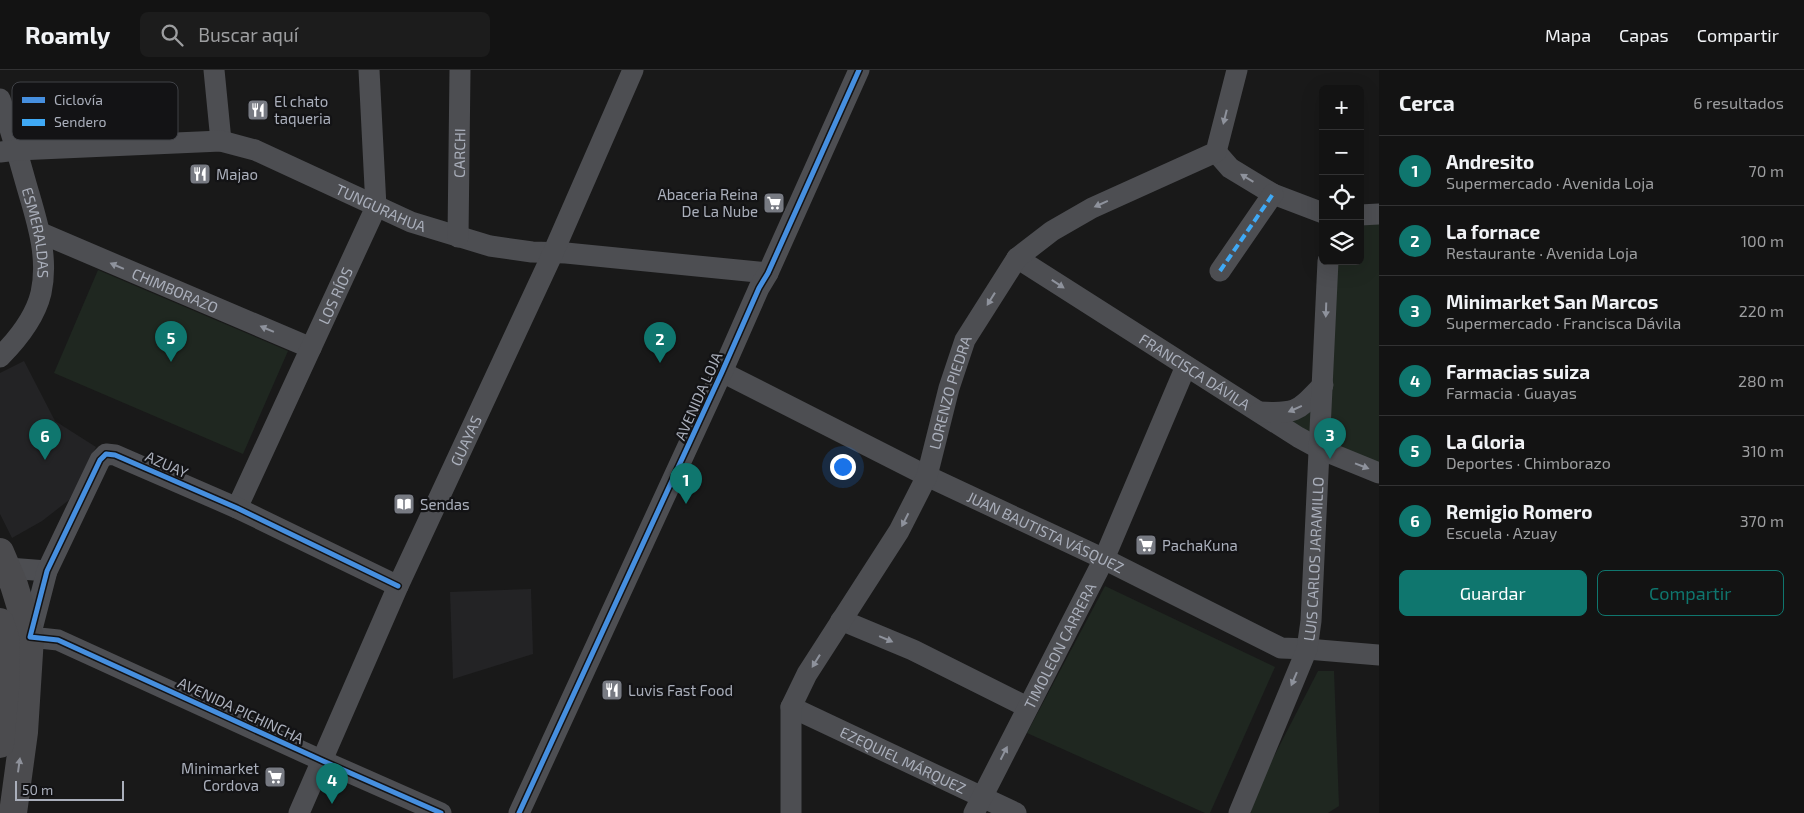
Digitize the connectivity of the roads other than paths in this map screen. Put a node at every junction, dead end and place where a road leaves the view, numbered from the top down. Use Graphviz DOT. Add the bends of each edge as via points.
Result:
graph roads {
  1 [pos="214,70"];
  2 [pos="369,70"];
  3 [pos="460,70"];
  4 [pos="633,70"];
  5 [pos="859,70"];
  6 [pos="1237,70"];
  7 [pos="0,99"];
  8 [pos="221,141"];
  9 [pos="8,151"];
  10 [pos="1216,152"];
  11 [pos="1273,194"];
  12 [pos="376,207"];
  13 [pos="1319,211"];
  14 [pos="1379,214"];
  15 [pos="1364,215"];
  16 [pos="41,233"];
  17 [pos="458,237"];
  18 [pos="553,253"];
  19 [pos="1017,258"];
  20 [pos="1328,265"];
  21 [pos="1220,272"];
  22 [pos="768,273"];
  23 [pos="312,348"];
  24 [pos="0,357"];
  25 [pos="1186,366"];
  26 [pos="722,372"];
  27 [pos="1323,384"];
  28 [pos="1258,412"];
  29 [pos="1320,449"];
  30 [pos="1379,473"];
  31 [pos="927,476"];
  32 [pos="237,508"];
  33 [pos="1104,559"];
  34 [pos="4,560"];
  35 [pos="47,572"];
  36 [pos="398,586"];
  37 [pos="842,620"];
  38 [pos="9,636"];
  39 [pos="1307,649"];
  40 [pos="1379,655"];
  41 [pos="791,707"];
  42 [pos="1027,707"];
  43 [pos="1,728"];
  44 [pos="323,761"];
  45 [pos="979,808"];
  46 [pos="13,813"];
  47 [pos="299,813"];
  48 [pos="441,813"];
  49 [pos="519,813"];
  50 [pos="791,813"];
  51 [pos="1016,813"];
  52 [pos="1239,813"];
  1 -- 8 [label="street"];
  2 -- 12 [label="street, LOS RÍOS"];
  3 -- 17 [label="street, CARCHI"];
  4 -- 18 [label="street, GUAYAS"];
  5 -- 22 [label="street, AVENIDA LOJA"];
  6 -- 10 [label="street, one-way"];
  7 -- 9 [label="street, ESMERALDAS"];
  8 -- 9 [label="street, TUNGURAHUA"];
  8 -- 12 [label="street, TUNGURAHUA" via="255,150"];
  9 -- 16 [label="street, ESMERALDAS"];
  11 -- 10 [label="street, one-way" via="1230,168"];
  10 -- 19 [label="street, LORENZO PIEDRA, one-way" via="1092,208 1052,231"];
  11 -- 13 [label="street"];
  11 -- 21 [label="street"];
  12 -- 17 [label="street, TUNGURAHUA"];
  12 -- 23 [label="street, LOS RÍOS"];
  14 -- 15 [label="street"];
  23 -- 16 [label="street, CHIMBORAZO, one-way"];
  16 -- 24 [label="street, ESMERALDAS" via="44,272 40,294 18,339"];
  17 -- 18 [label="street, TUNGURAHUA" via="490,246"];
  18 -- 22 [label="street, TUNGURAHUA"];
  18 -- 36 [label="street, GUAYAS"];
  19 -- 25 [label="street, FRANCISCA DÁVILA, one-way"];
  19 -- 31 [label="street, LORENZO PIEDRA, one-way" via="965,340"];
  20 -- 27 [label="street, LUIS CARLOS JARAMILLO, one-way"];
  22 -- 26 [label="street, AVENIDA LOJA"];
  23 -- 32 [label="street, LOS RÍOS"];
  25 -- 28 [label="street, FRANCISCA DÁVILA"];
  25 -- 33 [label="street, TIMOLEON CARRERA"];
  26 -- 31 [label="street, JUAN BAUTISTA VÁSQUEZ"];
  26 -- 49 [label="street, AVENIDA LOJA"];
  27 -- 28 [label="street, one-way" via="1301,408 1284,413"];
  27 -- 29 [label="street, LUIS CARLOS JARAMILLO"];
  28 -- 29 [label="street, FRANCISCA DÁVILA"];
  29 -- 30 [label="street, FRANCISCA DÁVILA, one-way"];
  29 -- 39 [label="street, LUIS CARLOS JARAMILLO"];
  31 -- 33 [label="street, JUAN BAUTISTA VÁSQUEZ"];
  31 -- 37 [label="street, LORENZO PIEDRA, one-way" via="899,531"];
  32 -- 35 [label="street, AZUAY" via="115,455 106,454 100,460"];
  32 -- 36 [label="street, AZUAY"];
  33 -- 39 [label="street, JUAN BAUTISTA VÁSQUEZ" via="1281,648"];
  33 -- 42 [label="street, TIMOLEON CARRERA"];
  34 -- 35 [label="street"];
  34 -- 38 [label="main road"];
  35 -- 38 [label="street, AZUAY"];
  36 -- 44 [label="street, GUAYAS"];
  37 -- 41 [label="street, LORENZO PIEDRA, one-way" via="807,674"];
  37 -- 42 [label="street, one-way" via="913,650"];
  38 -- 43 [label="main road"];
  38 -- 44 [label="street, AVENIDA PICHINCHA" via="58,640"];
  46 -- 38 [label="main road, one-way" via="24,732"];
  39 -- 40 [label="street, JUAN BAUTISTA VÁSQUEZ"];
  39 -- 52 [label="street, LUIS CARLOS JARAMILLO, one-way"];
  41 -- 45 [label="street, EZEQUIEL MÁRQUEZ"];
  41 -- 50 [label="street, LORENZO PIEDRA"];
  45 -- 42 [label="street, TIMOLEON CARRERA, one-way"];
  44 -- 47 [label="street, GUAYAS"];
  44 -- 48 [label="street, AVENIDA PICHINCHA"];
  45 -- 51 [label="street, EZEQUIEL MÁRQUEZ"];
}
